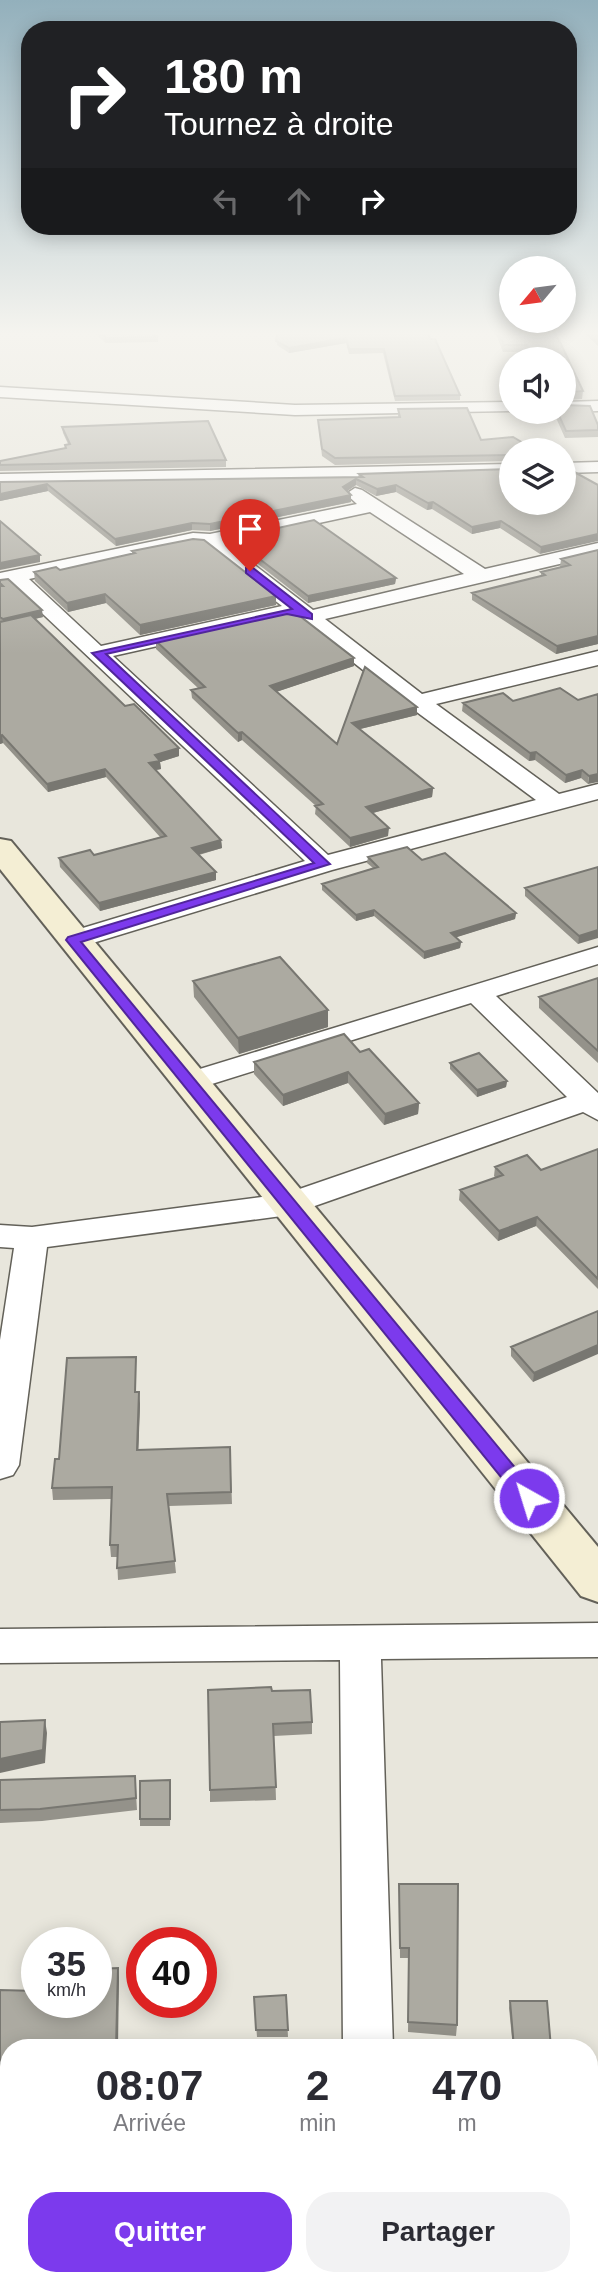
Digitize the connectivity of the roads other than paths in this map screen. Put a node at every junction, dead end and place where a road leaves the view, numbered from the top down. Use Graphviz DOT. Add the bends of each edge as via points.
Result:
graph roads {
  1 [pos="598,467"];
  2 [pos="576,468"];
  3 [pos="499,469"];
  4 [pos="322,472"];
  5 [pos="0,480"];
  6 [pos="373,506"];
  7 [pos="210,540"];
  8 [pos="598,549"];
  9 [pos="481,576"];
  10 [pos="7,577"];
  11 [pos="308,617"];
  12 [pos="98,653"];
  13 [pos="598,658"];
  14 [pos="418,702"];
  15 [pos="598,791"];
  16 [pos="556,803"];
  17 [pos="0,848"];
  18 [pos="323,864"];
  19 [pos="73,940"];
  20 [pos="598,955"];
  21 [pos="477,993"];
  22 [pos="188,1082"];
  23 [pos="593,1105"];
  24 [pos="289,1205"];
  25 [pos="16,1237"];
  26 [pos="0,1465"];
  27 [pos="598,1582"];
  28 [pos="598,1640"];
  29 [pos="360,1643"];
  30 [pos="0,1646"];
  31 [pos="368,2039"];
  1 -- 2 [label="street"];
  3 -- 4 [label="street"];
  4 -- 5 [label="street"];
  4 -- 6 [label="street"];
  6 -- 7 [label="street"];
  6 -- 9 [label="street"];
  7 -- 10 [label="street" via="193,539"];
  7 -- 11 [label="street"];
  8 -- 9 [label="street"];
  9 -- 11 [label="street"];
  10 -- 12 [label="street"];
  11 -- 12 [label="street" via="288,611"];
  11 -- 14 [label="street"];
  12 -- 18 [label="street"];
  13 -- 14 [label="street"];
  14 -- 16 [label="street"];
  15 -- 16 [label="street"];
  16 -- 18 [label="street"];
  17 -- 19 [label="street"];
  18 -- 19 [label="street"];
  19 -- 22 [label="street"];
  20 -- 21 [label="street"];
  21 -- 22 [label="street"];
  21 -- 23 [label="street"];
  22 -- 24 [label="street"];
  23 -- 24 [label="street"];
  24 -- 25 [label="street"];
  24 -- 27 [label="street"];
  25 -- 26 [label="street"];
  28 -- 29 [label="street"];
  29 -- 30 [label="street"];
  29 -- 31 [label="street"];
}
